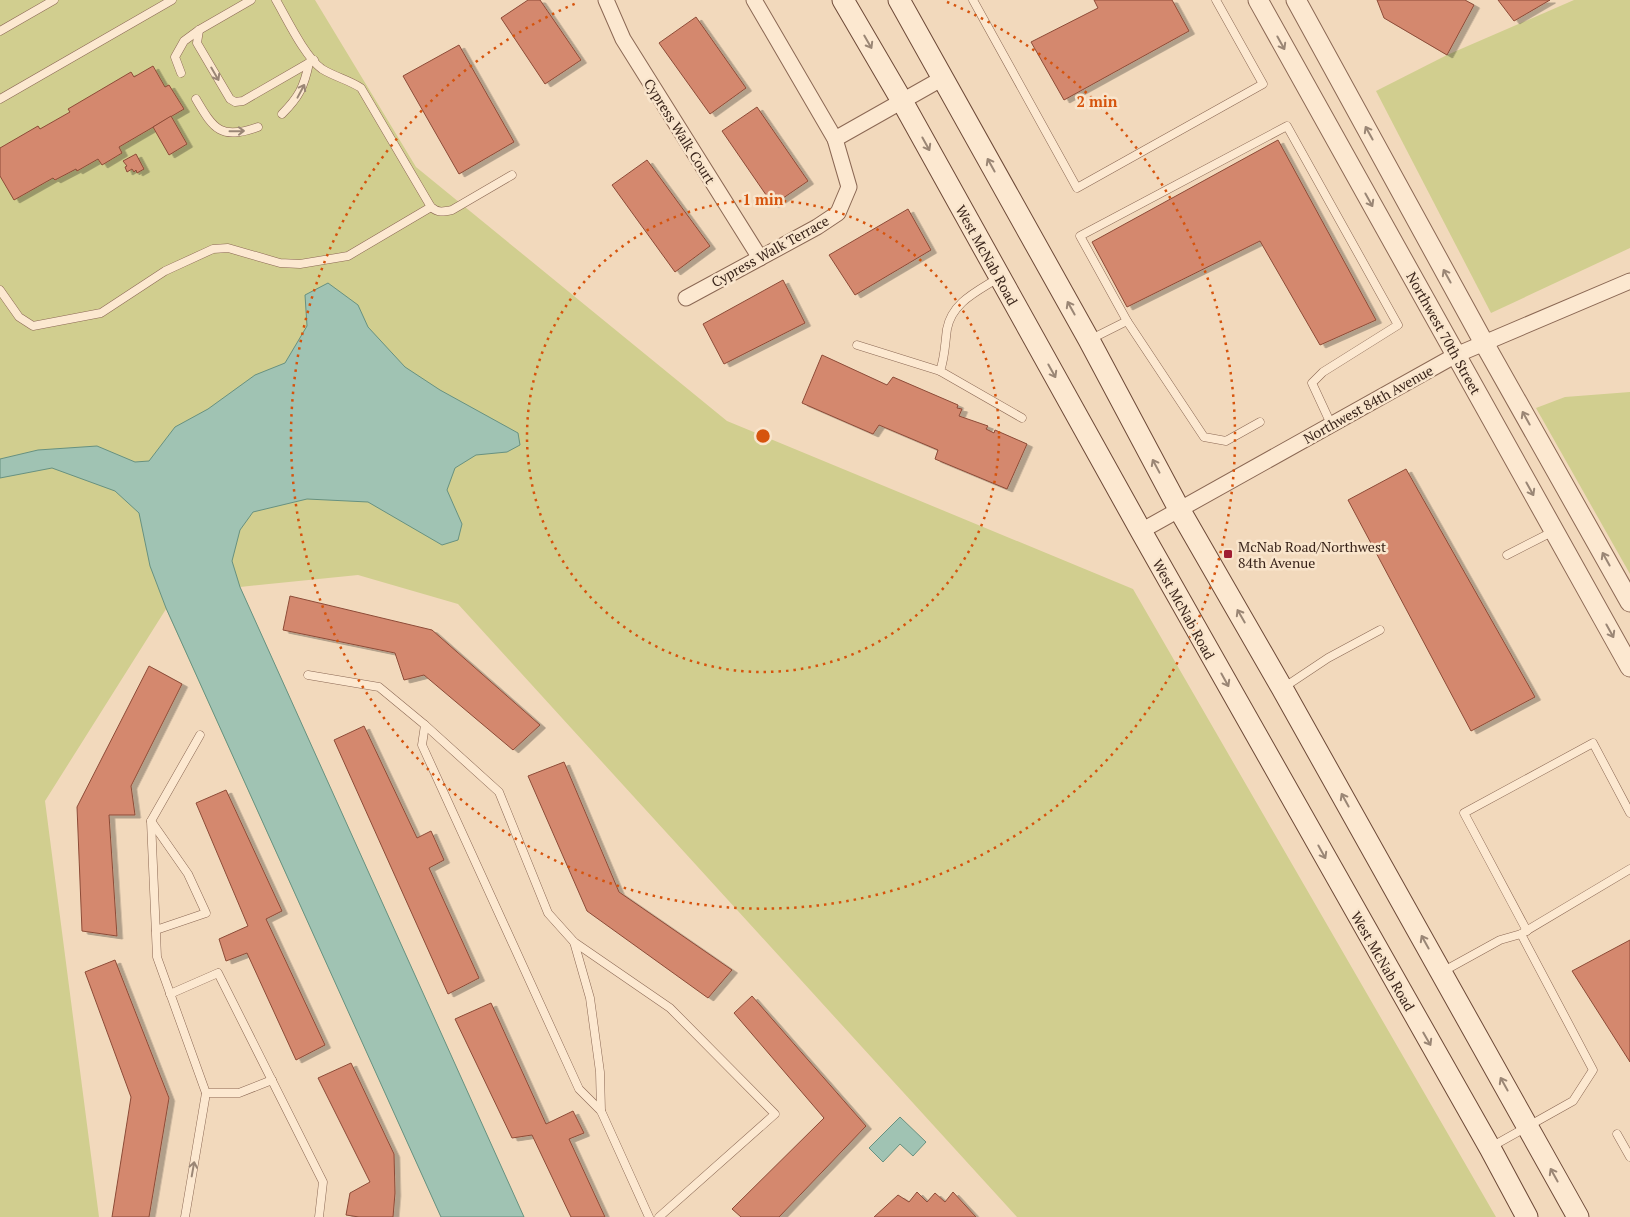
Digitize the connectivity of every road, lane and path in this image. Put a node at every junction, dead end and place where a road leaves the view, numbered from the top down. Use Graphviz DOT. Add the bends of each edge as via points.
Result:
graph roads {
  1 [pos="54,0"];
  2 [pos="172,0"];
  3 [pos="251,0"];
  4 [pos="276,0"];
  5 [pos="606,0"];
  6 [pos="754,0"];
  7 [pos="843,0"];
  8 [pos="899,0"];
  9 [pos="973,0"];
  10 [pos="1216,0"];
  11 [pos="1258,0"];
  12 [pos="1296,0"];
  13 [pos="199,30"];
  14 [pos="0,31"];
  15 [pos="1328,58"];
  16 [pos="311,62"];
  17 [pos="181,73"];
  18 [pos="1298,74"];
  19 [pos="943,78"];
  20 [pos="0,99"];
  21 [pos="196,99"];
  22 [pos="902,101"];
  23 [pos="282,114"];
  24 [pos="258,127"];
  25 [pos="835,139"];
  26 [pos="512,175"];
  27 [pos="431,207"];
  28 [pos="760,258"];
  29 [pos="1000,277"];
  30 [pos="1630,281"];
  31 [pos="0,290"];
  32 [pos="686,298"];
  33 [pos="1127,321"];
  34 [pos="1089,340"];
  35 [pos="1484,343"];
  36 [pos="857,345"];
  37 [pos="1456,355"];
  38 [pos="940,371"];
  39 [pos="1022,418"];
  40 [pos="1260,422"];
  41 [pos="1331,424"];
  42 [pos="1179,509"];
  43 [pos="1141,531"];
  44 [pos="1554,531"];
  45 [pos="1507,555"];
  46 [pos="1630,602"];
  47 [pos="1380,630"];
  48 [pos="1630,666"];
  49 [pos="308,675"];
  50 [pos="1282,688"];
  51 [pos="425,725"];
  52 [pos="200,734"];
  53 [pos="1630,813"];
  54 [pos="151,821"];
  55 [pos="1630,869"];
  56 [pos="156,930"];
  57 [pos="1524,933"];
  58 [pos="574,942"];
  59 [pos="1442,972"];
  60 [pos="170,994"];
  61 [pos="272,1080"];
  62 [pos="206,1094"];
  63 [pos="601,1111"];
  64 [pos="1528,1127"];
  65 [pos="1617,1134"];
  66 [pos="1490,1148"];
  67 [pos="1630,1157"];
  68 [pos="185,1217"];
  69 [pos="319,1217"];
  70 [pos="649,1217"];
  71 [pos="658,1217"];
  72 [pos="1526,1217"];
  73 [pos="1578,1217"];
  1 -- 14 [label="lane"];
  2 -- 20 [label="lane"];
  3 -- 13 [label="lane"];
  4 -- 16 [label="lane"];
  5 -- 28 [label="street, Cypress Walk Court" via="623,39"];
  6 -- 25 [label="street, Cypress Walk Terrace"];
  7 -- 22 [label="main road, West McNab Road, one-way"];
  8 -- 19 [label="main road"];
  9 -- 10 [label="lane" via="1077,188 1263,84"];
  11 -- 18 [label="street, Northwest 70th Street, one-way"];
  12 -- 15 [label="street"];
  13 -- 16 [label="lane, one-way" via="197,43 230,99 235,102 243,101"];
  13 -- 17 [label="lane" via="184,41 175,57"];
  15 -- 18 [label="street"];
  35 -- 15 [label="street, one-way"];
  23 -- 16 [label="lane, one-way" via="305,83"];
  16 -- 27 [label="lane" via="361,88"];
  18 -- 37 [label="street, Northwest 70th Street, one-way"];
  19 -- 22 [label="street"];
  34 -- 19 [label="main road, one-way"];
  21 -- 24 [label="lane, one-way" via="209,122 223,131 241,133"];
  22 -- 25 [label="street"];
  22 -- 29 [label="main road, West McNab Road, one-way"];
  25 -- 28 [label="street, Cypress Walk Terrace" via="849,187 838,213"];
  26 -- 27 [label="lane" via="452,210 436,211"];
  27 -- 31 [label="lane" via="348,256 300,264 280,263 228,248 213,249 165,271 101,313 33,326 19,317"];
  28 -- 32 [label="street, Cypress Walk Terrace"];
  29 -- 38 [label="lane" via="962,301 954,311"];
  29 -- 43 [label="main road, West McNab Road, one-way"];
  30 -- 35 [label="street, Northwest 84th Avenue"];
  33 -- 34 [label="lane"];
  33 -- 40 [label="lane" via="1204,437 1226,441"];
  33 -- 41 [label="lane" via="1080,236 1288,126 1398,325 1312,383"];
  42 -- 34 [label="main road, one-way"];
  35 -- 37 [label="street, Northwest 84th Avenue"];
  46 -- 35 [label="street, one-way"];
  36 -- 38 [label="lane"];
  37 -- 41 [label="street, Northwest 84th Avenue"];
  37 -- 44 [label="street, Northwest 70th Street, one-way"];
  38 -- 39 [label="lane"];
  41 -- 42 [label="street, Northwest 84th Avenue"];
  42 -- 43 [label="street, Northwest 84th Avenue"];
  50 -- 42 [label="main road, one-way"];
  43 -- 66 [label="main road, West McNab Road, one-way"];
  44 -- 45 [label="lane"];
  44 -- 48 [label="street, Northwest 70th Street, one-way"];
  47 -- 50 [label="lane"];
  49 -- 51 [label="lane" via="379,687"];
  59 -- 50 [label="main road, one-way"];
  51 -- 58 [label="lane" via="499,792 548,913"];
  51 -- 63 [label="lane" via="422,745 578,1089"];
  52 -- 54 [label="lane"];
  53 -- 57 [label="lane" via="1593,744 1464,813"];
  54 -- 56 [label="lane"];
  54 -- 56 [label="lane" via="188,874 206,913"];
  55 -- 57 [label="lane"];
  56 -- 60 [label="lane" via="157,957"];
  57 -- 59 [label="lane" via="1500,940"];
  57 -- 64 [label="lane" via="1593,1070 1573,1101"];
  58 -- 63 [label="lane" via="590,998 600,1072"];
  58 -- 71 [label="lane" via="670,1008 775,1114"];
  64 -- 59 [label="main road, one-way"];
  60 -- 61 [label="lane" via="218,973"];
  60 -- 62 [label="lane"];
  61 -- 62 [label="lane" via="240,1093"];
  61 -- 69 [label="lane" via="323,1182"];
  68 -- 62 [label="lane, one-way"];
  63 -- 70 [label="lane"];
  64 -- 66 [label="lane"];
  73 -- 64 [label="main road, one-way"];
  65 -- 67 [label="lane"];
  66 -- 72 [label="main road, West McNab Road"];
}
